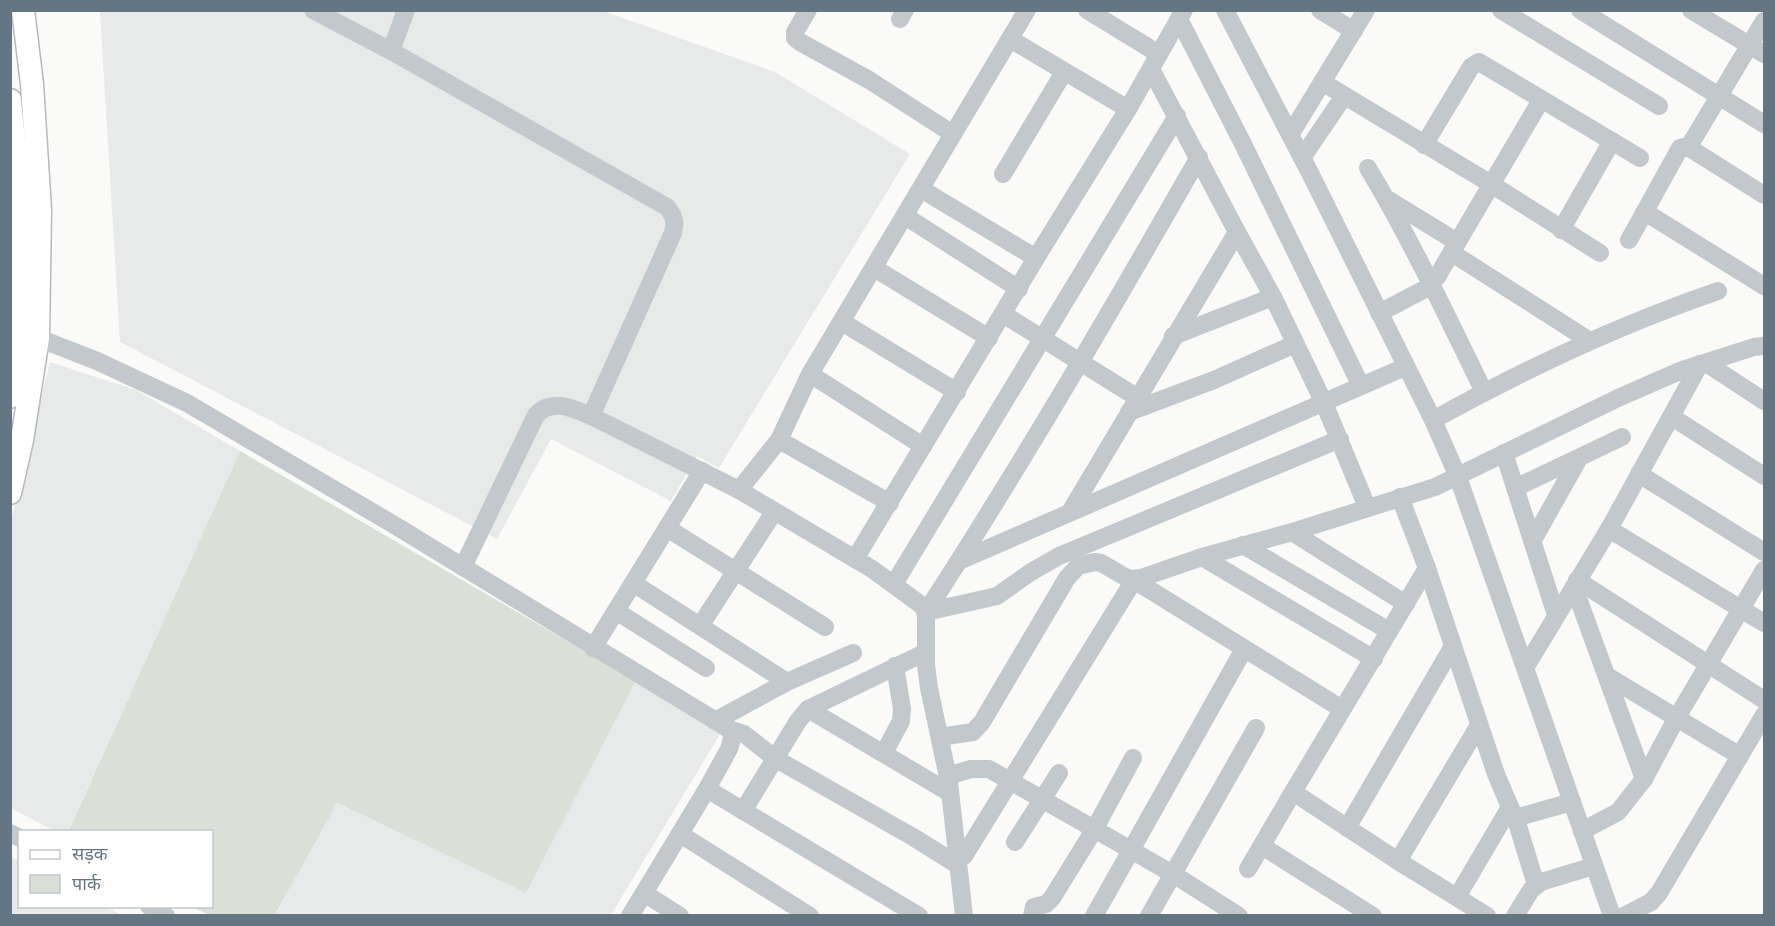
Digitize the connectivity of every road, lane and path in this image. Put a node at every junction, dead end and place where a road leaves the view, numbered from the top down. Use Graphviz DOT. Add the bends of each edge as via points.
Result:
graph roads {
  1 [pos="23,10"];
  2 [pos="313,10"];
  3 [pos="406,10"];
  4 [pos="808,10"];
  5 [pos="1087,10"];
  6 [pos="1225,10"];
  7 [pos="1320,10"];
  8 [pos="1366,10"];
  9 [pos="1502,10"];
  10 [pos="1580,10"];
  11 [pos="1691,10"];
  12 [pos="1019,13"];
  13 [pos="1182,15"];
  14 [pos="1522,16"];
  15 [pos="1764,21"];
  16 [pos="1354,31"];
  17 [pos="1010,39"];
  18 [pos="1757,50"];
  19 [pos="391,51"];
  20 [pos="1155,62"];
  21 [pos="1064,72"];
  22 [pos="1322,82"];
  23 [pos="1718,95"];
  24 [pos="1344,96"];
  25 [pos="10,100"];
  26 [pos="1542,100"];
  27 [pos="1659,106"];
  28 [pos="1128,109"];
  29 [pos="1178,116"];
  30 [pos="1764,124"];
  31 [pos="953,134"];
  32 [pos="1290,135"];
  33 [pos="1612,141"];
  34 [pos="1424,144"];
  35 [pos="1688,148"];
  36 [pos="1199,157"];
  37 [pos="1302,158"];
  38 [pos="1640,158"];
  39 [pos="1368,168"];
  40 [pos="1003,174"];
  41 [pos="1491,184"];
  42 [pos="921,189"];
  43 [pos="1764,195"];
  44 [pos="1386,199"];
  45 [pos="1645,212"];
  46 [pos="905,216"];
  47 [pos="1561,230"];
  48 [pos="1237,232"];
  49 [pos="1629,240"];
  50 [pos="1455,248"];
  51 [pos="1600,253"];
  52 [pos="1036,258"];
  53 [pos="874,268"];
  54 [pos="1431,284"];
  55 [pos="1764,286"];
  56 [pos="1019,289"];
  57 [pos="1718,291"];
  58 [pos="1273,297"];
  59 [pos="1379,313"];
  60 [pos="1003,315"];
  61 [pos="842,322"];
  62 [pos="29,334"];
  63 [pos="1173,336"];
  64 [pos="989,338"];
  65 [pos="1042,339"];
  66 [pos="1590,340"];
  67 [pos="1295,344"];
  68 [pos="1764,346"];
  69 [pos="1080,362"];
  70 [pos="1703,363"];
  71 [pos="1405,367"];
  72 [pos="810,374"];
  73 [pos="1360,386"];
  74 [pos="957,392"];
  75 [pos="1484,392"];
  76 [pos="10,398"];
  77 [pos="1764,401"];
  78 [pos="1324,403"];
  79 [pos="1133,405"];
  80 [pos="591,416"];
  81 [pos="1672,417"];
  82 [pos="1433,420"];
  83 [pos="1622,436"];
  84 [pos="1340,439"];
  85 [pos="779,440"];
  86 [pos="923,446"];
  87 [pos="1504,453"];
  88 [pos="1579,458"];
  89 [pos="702,471"];
  90 [pos="1639,474"];
  91 [pos="1764,476"];
  92 [pos="1458,477"];
  93 [pos="1515,488"];
  94 [pos="739,490"];
  95 [pos="10,494"];
  96 [pos="1400,497"];
  97 [pos="890,503"];
  98 [pos="1367,507"];
  99 [pos="774,512"];
  100 [pos="1070,512"];
  101 [pos="667,528"];
  102 [pos="1609,529"];
  103 [pos="1292,532"];
  104 [pos="1533,540"];
  105 [pos="1243,545"];
  106 [pos="1764,552"];
  107 [pos="1202,557"];
  108 [pos="855,559"];
  109 [pos="958,561"];
  110 [pos="463,567"];
  111 [pos="1427,568"];
  112 [pos="1764,570"];
  113 [pos="735,571"];
  114 [pos="1134,580"];
  115 [pos="633,583"];
  116 [pos="894,584"];
  117 [pos="1575,584"];
  118 [pos="1406,604"];
  119 [pos="1742,609"];
  120 [pos="616,611"];
  121 [pos="926,612"];
  122 [pos="1556,615"];
  123 [pos="1764,623"];
  124 [pos="700,626"];
  125 [pos="825,627"];
  126 [pos="1389,631"];
  127 [pos="1453,646"];
  128 [pos="593,648"];
  129 [pos="1244,650"];
  130 [pos="926,652"];
  131 [pos="853,653"];
  132 [pos="1374,659"];
  133 [pos="1709,665"];
  134 [pos="895,666"];
  135 [pos="706,668"];
  136 [pos="1525,668"];
  137 [pos="1607,676"];
  138 [pos="787,682"];
  139 [pos="1764,700"];
  140 [pos="808,709"];
  141 [pos="1342,709"];
  142 [pos="1764,714"];
  143 [pos="1676,719"];
  144 [pos="722,725"];
  145 [pos="1479,725"];
  146 [pos="1256,728"];
  147 [pos="940,737"];
  148 [pos="885,753"];
  149 [pos="1740,756"];
  150 [pos="1133,758"];
  151 [pos="776,759"];
  152 [pos="1059,772"];
  153 [pos="1644,779"];
  154 [pos="1009,781"];
  155 [pos="949,784"];
  156 [pos="707,789"];
  157 [pos="1293,792"];
  158 [pos="1042,800"];
  159 [pos="1572,802"];
  160 [pos="743,811"];
  161 [pos="1513,812"];
  162 [pos="1347,828"];
  163 [pos="1094,830"];
  164 [pos="1582,831"];
  165 [pos="680,834"];
  166 [pos="1015,842"];
  167 [pos="1262,846"];
  168 [pos="1131,850"];
  169 [pos="961,861"];
  170 [pos="1398,861"];
  171 [pos="1594,866"];
  172 [pos="1248,869"];
  173 [pos="1173,874"];
  174 [pos="1536,885"];
  175 [pos="644,893"];
  176 [pos="1456,897"];
  177 [pos="1230,913"];
  178 [pos="630,915"];
  179 [pos="680,915"];
  180 [pos="810,915"];
  181 [pos="919,915"];
  182 [pos="964,915"];
  183 [pos="1032,915"];
  184 [pos="1094,915"];
  185 [pos="1149,915"];
  186 [pos="1373,915"];
  187 [pos="1487,915"];
  188 [pos="1515,915"];
  189 [pos="1612,915"];
  190 [pos="1624,915"];
  1 -- 62 [label="main road" via="40,210"];
  2 -- 19 [label="street"];
  3 -- 19 [label="street"];
  4 -- 31 [label="street" via="795,38"];
  5 -- 20 [label="street"];
  6 -- 32 [label="street"];
  7 -- 16 [label="street"];
  8 -- 16 [label="street"];
  9 -- 14 [label="street"];
  10 -- 23 [label="street"];
  11 -- 18 [label="street"];
  12 -- 17 [label="street"];
  13 -- 20 [label="street"];
  13 -- 73 [label="street"];
  14 -- 27 [label="street"];
  15 -- 18 [label="street"];
  16 -- 22 [label="street"];
  17 -- 21 [label="street"];
  17 -- 31 [label="street"];
  18 -- 23 [label="street"];
  19 -- 80 [label="street" via="667,207 673,214 673,232"];
  20 -- 28 [label="street"];
  20 -- 29 [label="street"];
  21 -- 28 [label="street"];
  21 -- 40 [label="street"];
  22 -- 24 [label="street"];
  22 -- 32 [label="street"];
  23 -- 30 [label="street"];
  23 -- 35 [label="street"];
  24 -- 34 [label="street"];
  24 -- 37 [label="street"];
  25 -- 62 [label="main road"];
  26 -- 33 [label="street"];
  26 -- 34 [label="street" via="1483,64 1474,63"];
  26 -- 41 [label="street"];
  28 -- 52 [label="street"];
  29 -- 36 [label="street"];
  29 -- 65 [label="street"];
  31 -- 42 [label="street"];
  32 -- 37 [label="street"];
  33 -- 38 [label="street"];
  33 -- 47 [label="street"];
  34 -- 41 [label="street"];
  35 -- 43 [label="street"];
  35 -- 45 [label="street" via="1680,148"];
  36 -- 48 [label="street"];
  36 -- 69 [label="street"];
  37 -- 59 [label="street"];
  39 -- 44 [label="street"];
  41 -- 47 [label="street"];
  41 -- 50 [label="street"];
  42 -- 46 [label="street"];
  42 -- 52 [label="street"];
  44 -- 50 [label="street"];
  44 -- 54 [label="street"];
  45 -- 49 [label="street"];
  45 -- 55 [label="street"];
  46 -- 53 [label="street"];
  46 -- 56 [label="street"];
  47 -- 51 [label="street"];
  48 -- 58 [label="street"];
  48 -- 63 [label="street"];
  50 -- 54 [label="street"];
  50 -- 66 [label="street"];
  52 -- 56 [label="street"];
  53 -- 61 [label="street"];
  53 -- 64 [label="street"];
  54 -- 59 [label="street"];
  54 -- 75 [label="street"];
  56 -- 60 [label="street"];
  57 -- 66 [label="street"];
  58 -- 63 [label="street"];
  58 -- 67 [label="street"];
  59 -- 71 [label="street"];
  60 -- 64 [label="street"];
  60 -- 65 [label="street"];
  61 -- 72 [label="street"];
  61 -- 74 [label="street"];
  62 -- 76 [label="main road"];
  62 -- 95 [label="main road" via="26,418"];
  62 -- 110 [label="street" via="187,403"];
  63 -- 79 [label="street"];
  64 -- 74 [label="street"];
  65 -- 69 [label="street"];
  65 -- 116 [label="street"];
  66 -- 75 [label="street"];
  67 -- 78 [label="street"];
  67 -- 79 [label="street" via="1214,380"];
  68 -- 70 [label="street"];
  69 -- 79 [label="street"];
  69 -- 109 [label="street"];
  70 -- 77 [label="street"];
  70 -- 81 [label="street"];
  70 -- 87 [label="street" via="1618,398"];
  71 -- 73 [label="street"];
  71 -- 82 [label="street"];
  72 -- 85 [label="street"];
  72 -- 86 [label="street"];
  73 -- 78 [label="street"];
  74 -- 86 [label="street"];
  75 -- 82 [label="street"];
  78 -- 84 [label="street"];
  78 -- 100 [label="street"];
  79 -- 100 [label="street"];
  80 -- 89 [label="street"];
  80 -- 110 [label="street" via="548,405 536,415"];
  81 -- 90 [label="street"];
  81 -- 91 [label="street"];
  82 -- 92 [label="street"];
  83 -- 88 [label="street"];
  84 -- 98 [label="street"];
  84 -- 121 [label="street" via="1059,556 997,596"];
  85 -- 94 [label="street"];
  85 -- 97 [label="street"];
  86 -- 97 [label="street"];
  87 -- 92 [label="street"];
  87 -- 93 [label="street"];
  88 -- 93 [label="street"];
  88 -- 104 [label="street"];
  89 -- 94 [label="street"];
  89 -- 101 [label="street"];
  90 -- 102 [label="street"];
  90 -- 106 [label="street"];
  92 -- 96 [label="street"];
  92 -- 136 [label="street"];
  93 -- 104 [label="street"];
  94 -- 99 [label="street"];
  96 -- 98 [label="street"];
  96 -- 111 [label="street"];
  97 -- 108 [label="street"];
  98 -- 103 [label="street"];
  99 -- 108 [label="street"];
  99 -- 113 [label="street"];
  100 -- 109 [label="street"];
  101 -- 113 [label="street"];
  101 -- 115 [label="street"];
  102 -- 117 [label="street"];
  102 -- 119 [label="street"];
  103 -- 105 [label="street"];
  103 -- 118 [label="street"];
  104 -- 122 [label="street"];
  105 -- 107 [label="street"];
  105 -- 126 [label="street"];
  107 -- 114 [label="street"];
  107 -- 132 [label="street"];
  108 -- 116 [label="street"];
  109 -- 121 [label="street"];
  110 -- 128 [label="street"];
  111 -- 118 [label="street"];
  111 -- 127 [label="street"];
  112 -- 119 [label="street"];
  113 -- 124 [label="street"];
  113 -- 125 [label="street"];
  114 -- 129 [label="street"];
  114 -- 147 [label="street" via="1101,563 1074,568 982,722 973,732"];
  114 -- 154 [label="street"];
  115 -- 120 [label="street"];
  115 -- 124 [label="street"];
  116 -- 121 [label="street" via="920,602"];
  117 -- 122 [label="street"];
  117 -- 133 [label="street"];
  117 -- 137 [label="street"];
  118 -- 126 [label="street"];
  119 -- 123 [label="street"];
  119 -- 133 [label="street"];
  120 -- 128 [label="street"];
  120 -- 135 [label="street"];
  121 -- 130 [label="street"];
  122 -- 136 [label="street"];
  124 -- 138 [label="street"];
  126 -- 132 [label="street"];
  127 -- 145 [label="street"];
  127 -- 162 [label="street"];
  128 -- 144 [label="street"];
  129 -- 141 [label="street"];
  129 -- 168 [label="street"];
  130 -- 134 [label="street"];
  130 -- 147 [label="street"];
  131 -- 138 [label="street"];
  132 -- 141 [label="street"];
  133 -- 139 [label="street"];
  133 -- 143 [label="street"];
  134 -- 140 [label="street"];
  134 -- 148 [label="street" via="902,722"];
  136 -- 159 [label="street"];
  137 -- 143 [label="street"];
  137 -- 153 [label="street"];
  138 -- 144 [label="street"];
  140 -- 148 [label="street"];
  140 -- 151 [label="street"];
  141 -- 157 [label="street"];
  142 -- 149 [label="street"];
  143 -- 149 [label="street"];
  143 -- 153 [label="street"];
  144 -- 151 [label="street" via="750,738"];
  144 -- 156 [label="street" via="733,735 732,742"];
  145 -- 161 [label="street"];
  145 -- 170 [label="street"];
  146 -- 173 [label="street"];
  147 -- 155 [label="street"];
  148 -- 155 [label="street"];
  149 -- 190 [label="street" via="1659,893 1651,902"];
  150 -- 163 [label="street"];
  151 -- 160 [label="street"];
  151 -- 169 [label="street"];
  152 -- 158 [label="street"];
  153 -- 164 [label="street" via="1618,812"];
  154 -- 155 [label="street" via="985,768 971,769"];
  154 -- 158 [label="street"];
  154 -- 169 [label="street"];
  155 -- 169 [label="street"];
  156 -- 160 [label="street"];
  156 -- 165 [label="street"];
  157 -- 162 [label="street"];
  157 -- 167 [label="street"];
  158 -- 163 [label="street"];
  158 -- 166 [label="street"];
  159 -- 161 [label="street"];
  159 -- 164 [label="street"];
  160 -- 181 [label="street"];
  161 -- 174 [label="street"];
  161 -- 176 [label="street"];
  162 -- 170 [label="street"];
  163 -- 168 [label="street"];
  163 -- 183 [label="street" via="1052,898 1034,907"];
  164 -- 171 [label="street"];
  165 -- 175 [label="street"];
  165 -- 180 [label="street"];
  167 -- 172 [label="street"];
  167 -- 186 [label="street"];
  168 -- 173 [label="street"];
  168 -- 184 [label="street"];
  169 -- 182 [label="street"];
  170 -- 176 [label="street"];
  171 -- 174 [label="street"];
  171 -- 189 [label="street"];
  173 -- 177 [label="street"];
  173 -- 185 [label="street"];
  174 -- 188 [label="street"];
  175 -- 178 [label="street"];
  175 -- 179 [label="street"];
  176 -- 187 [label="street"];
}
